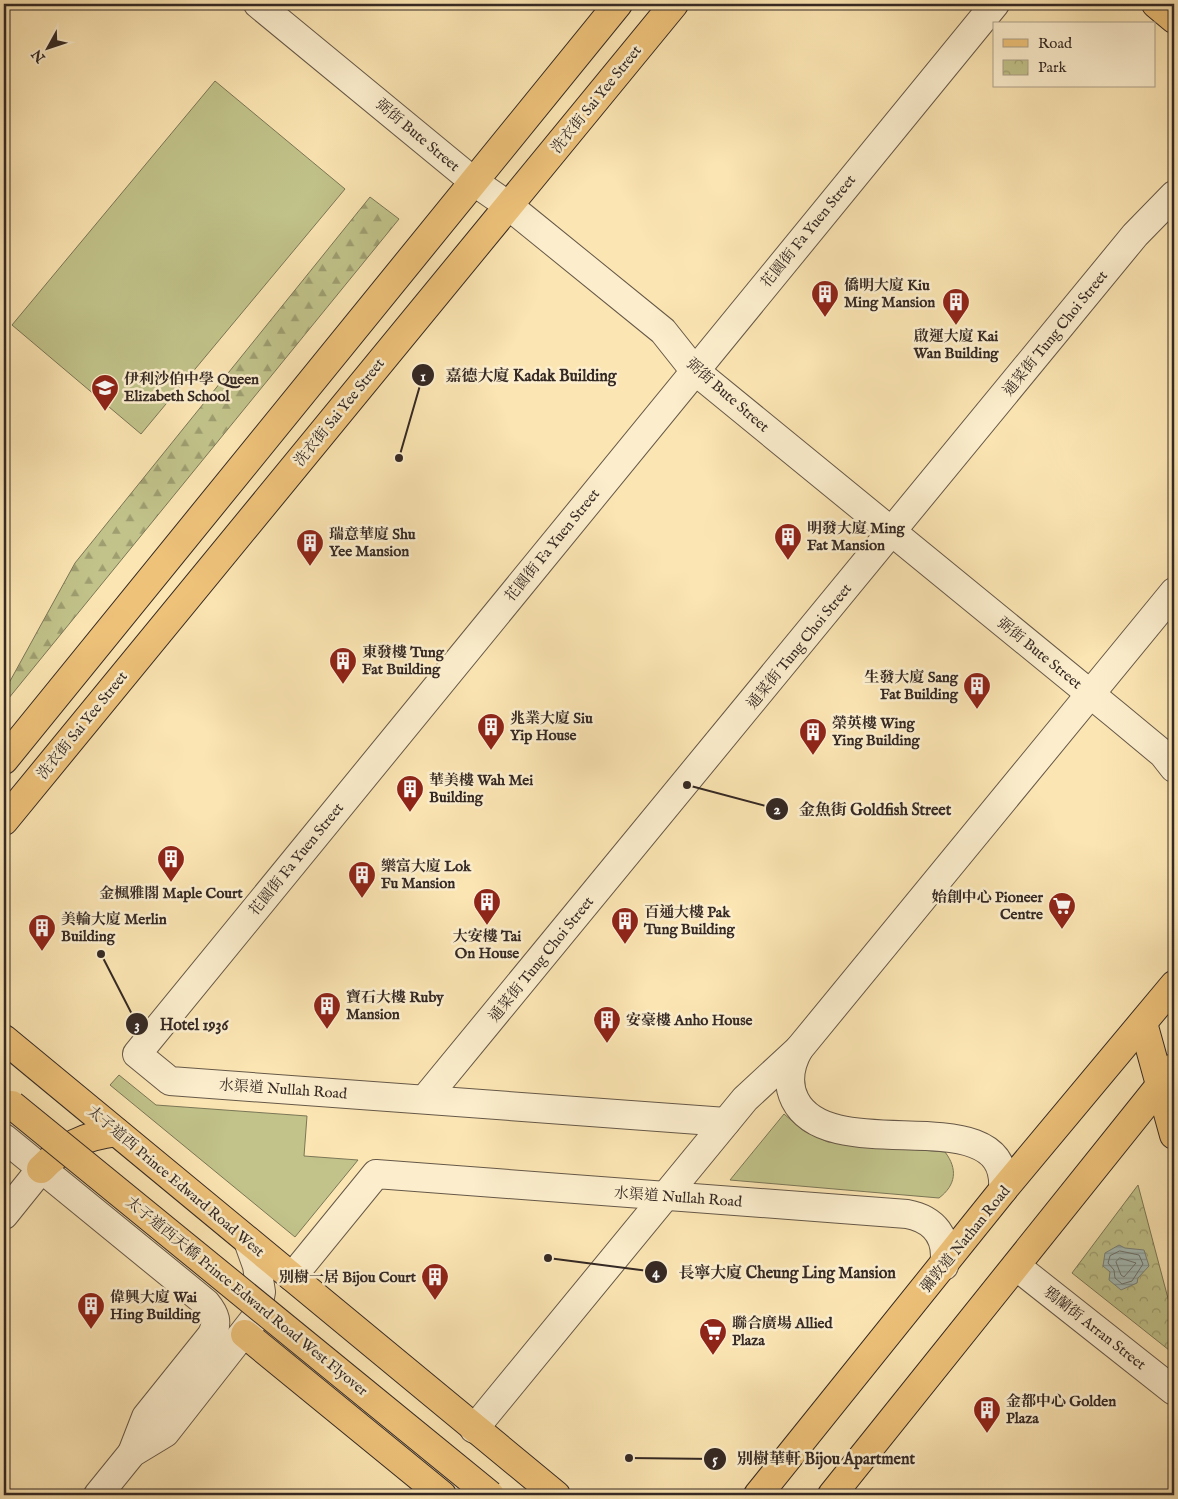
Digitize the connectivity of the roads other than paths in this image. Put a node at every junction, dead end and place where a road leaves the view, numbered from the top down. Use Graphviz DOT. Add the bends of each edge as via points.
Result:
graph roads {
  1 [pos="258,4"];
  2 [pos="618,4"];
  3 [pos="674,4"];
  4 [pos="995,4"];
  5 [pos="1156,4"];
  6 [pos="1174,19"];
  7 [pos="474,181"];
  8 [pos="1174,195"];
  9 [pos="509,206"];
  10 [pos="694,370"];
  11 [pos="892,532"];
  12 [pos="1174,592"];
  13 [pos="1089,693"];
  14 [pos="4,760"];
  15 [pos="1174,768"];
  16 [pos="4,821"];
  17 [pos="1174,985"];
  18 [pos="1143,1023"];
  19 [pos="4,1039"];
  20 [pos="799,1049"];
  21 [pos="1168,1076"];
  22 [pos="170,1081"];
  23 [pos="4,1098"];
  24 [pos="425,1099"];
  25 [pos="726,1122"];
  26 [pos="116,1132"];
  27 [pos="1174,1135"];
  28 [pos="4,1138"];
  29 [pos="41,1168"];
  30 [pos="1003,1190"];
  31 [pos="665,1196"];
  32 [pos="4,1215"];
  33 [pos="248,1240"];
  34 [pos="944,1266"];
  35 [pos="1016,1266"];
  36 [pos="292,1277"];
  37 [pos="244,1334"];
  38 [pos="1174,1391"];
  39 [pos="474,1429"];
  40 [pos="132,1453"];
  41 [pos="542,1491"];
  42 [pos="98,1495"];
  43 [pos="442,1495"];
  44 [pos="490,1495"];
  45 [pos="758,1495"];
  46 [pos="832,1495"];
  1 -- 7 [label="street, 弼街 Bute Street"];
  2 -- 7 [label="main road"];
  3 -- 9 [label="main road, 洗衣街 Sai Yee Street"];
  4 -- 10 [label="street, 花園街 Fa Yuen Street"];
  5 -- 6 [label="main road"];
  7 -- 9 [label="street, 弼街 Bute Street"];
  7 -- 14 [label="main road"];
  8 -- 11 [label="street, 通菜街 Tung Choi Street" via="1135,235"];
  9 -- 10 [label="street, 弼街 Bute Street" via="663,331"];
  9 -- 16 [label="main road, 洗衣街 Sai Yee Street"];
  10 -- 11 [label="street, 弼街 Bute Street"];
  10 -- 22 [label="street, 花園街 Fa Yuen Street" via="137,1054"];
  11 -- 13 [label="street, 弼街 Bute Street"];
  11 -- 24 [label="street, 通菜街 Tung Choi Street"];
  12 -- 13 [label="street"];
  13 -- 15 [label="street, 弼街 Bute Street" via="1163,754"];
  13 -- 20 [label="street"];
  17 -- 18 [label="main road, 彌敦道 Nathan Road"];
  18 -- 21 [label="main road"];
  18 -- 30 [label="main road, 彌敦道 Nathan Road"];
  19 -- 26 [label="main road, 太子道西 Prince Edward Road West"];
  20 -- 25 [label="street" via="744,1099"];
  20 -- 30 [label="street" via="791,1063 791,1086 800,1108 818,1124 840,1130 976,1143 996,1157 1004,1178"];
  21 -- 27 [label="main road"];
  21 -- 35 [label="main road"];
  22 -- 24 [label="street, 水渠道 Nullah Road"];
  23 -- 44 [label="main road, 太子道西天橋 Prince Edward Road West Flyover, bridge"];
  24 -- 25 [label="street, 水渠道 Nullah Road"];
  25 -- 31 [label="street"];
  26 -- 29 [label="main road" via="72,1143"];
  26 -- 33 [label="main road, 太子道西 Prince Edward Road West"];
  28 -- 29 [label="street"];
  29 -- 32 [label="street"];
  29 -- 40 [label="street" via="206,1303 216,1320 211,1336 146,1417"];
  30 -- 34 [label="main road, 彌敦道 Nathan Road"];
  31 -- 34 [label="street, 水渠道 Nullah Road" via="920,1216 941,1234 946,1255"];
  31 -- 36 [label="street, 水渠道 Nullah Road" via="376,1174"];
  31 -- 39 [label="street"];
  33 -- 36 [label="main road, 太子道西 Prince Edward Road West"];
  33 -- 37 [label="street" via="261,1292 256,1317"];
  34 -- 45 [label="main road, 彌敦道 Nathan Road"];
  35 -- 38 [label="street, 鴉蘭街 Arran Street"];
  35 -- 46 [label="main road"];
  36 -- 39 [label="main road, 太子道西 Prince Edward Road West"];
  37 -- 40 [label="street" via="166,1433"];
  37 -- 43 [label="main road"];
  39 -- 41 [label="main road, 太子道西 Prince Edward Road West"];
  40 -- 42 [label="street"];
}
